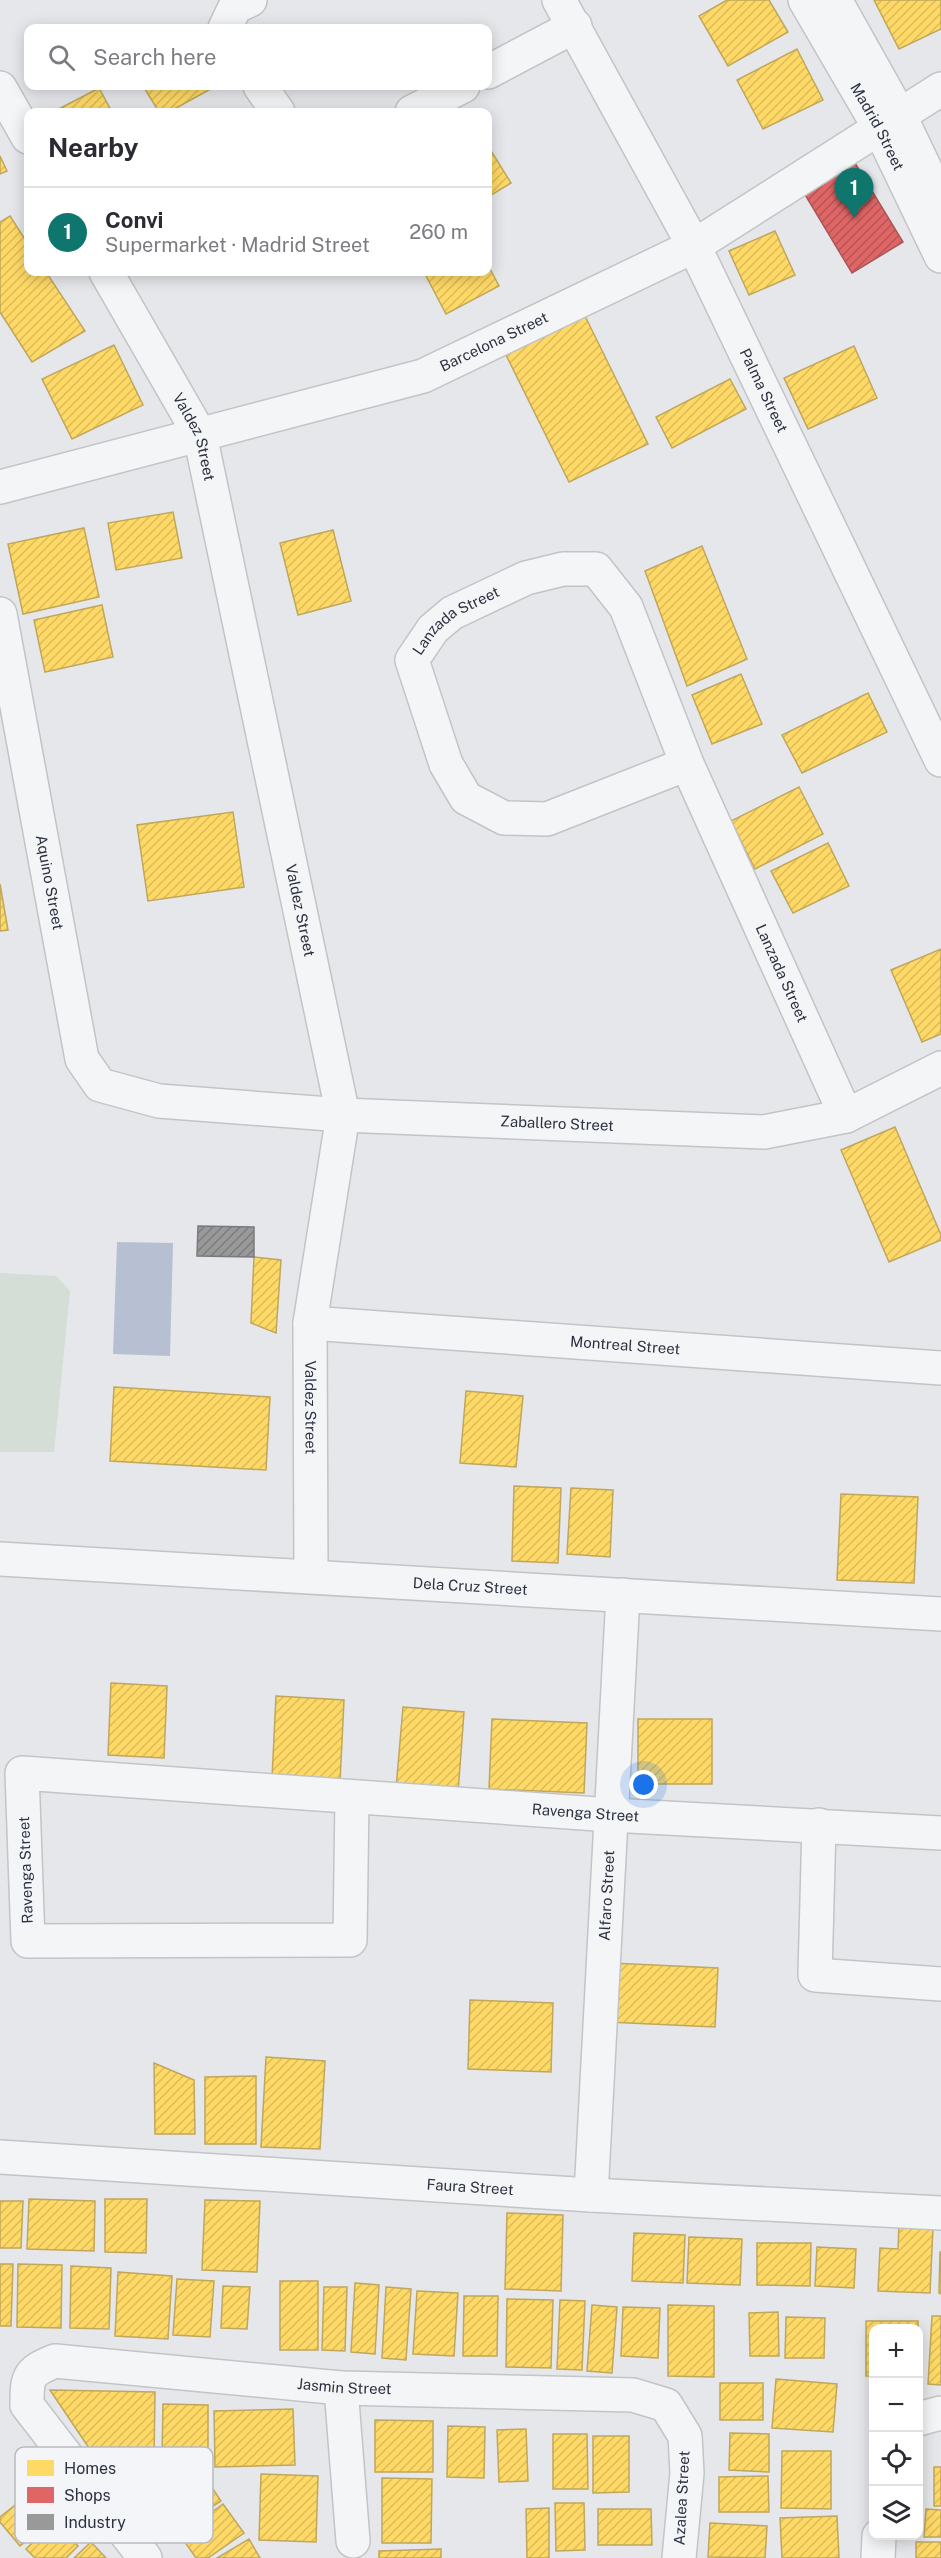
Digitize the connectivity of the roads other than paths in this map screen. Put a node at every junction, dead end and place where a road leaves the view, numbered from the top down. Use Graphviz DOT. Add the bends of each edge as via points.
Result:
graph roads {
  1 [pos="250,0"];
  2 [pos="805,0"];
  3 [pos="835,0"];
  4 [pos="567,13"];
  5 [pos="227,24"];
  6 [pos="492,69"];
  7 [pos="0,88"];
  8 [pos="941,89"];
  9 [pos="263,90"];
  10 [pos="455,90"];
  11 [pos="275,108"];
  12 [pos="420,108"];
  13 [pos="889,121"];
  14 [pos="24,130"];
  15 [pos="941,202"];
  16 [pos="694,246"];
  17 [pos="941,256"];
  18 [pos="108,276"];
  19 [pos="200,435"];
  20 [pos="0,487"];
  21 [pos="0,614"];
  22 [pos="941,760"];
  23 [pos="687,765"];
  24 [pos="941,1068"];
  25 [pos="159,1101"];
  26 [pos="343,1115"];
  27 [pos="846,1116"];
  28 [pos="310,1323"];
  29 [pos="941,1368"];
  30 [pos="0,1559"];
  31 [pos="311,1576"];
  32 [pos="623,1595"];
  33 [pos="941,1614"];
  34 [pos="352,1798"];
  35 [pos="611,1815"];
  36 [pos="819,1825"];
  37 [pos="941,1833"];
  38 [pos="941,1984"];
  39 [pos="0,2157"];
  40 [pos="591,2195"];
  41 [pos="941,2212"];
  42 [pos="341,2388"];
  43 [pos="633,2395"];
  44 [pos="941,2413"];
  45 [pos="923,2418"];
  46 [pos="59,2447"];
  47 [pos="879,2540"];
  48 [pos="353,2541"];
  49 [pos="133,2543"];
  50 [pos="145,2558"];
  51 [pos="679,2558"];
  52 [pos="878,2558"];
  1 -- 5 [label="street" via="235,8"];
  2 -- 13 [label="street, Madrid Street"];
  3 -- 13 [label="street, Madrid Street"];
  4 -- 6 [label="street, Palma Street"];
  4 -- 16 [label="street, Palma Street"];
  7 -- 14 [label="street"];
  8 -- 13 [label="street, Barcelona Street"];
  9 -- 11 [label="street"];
  10 -- 12 [label="street"];
  13 -- 15 [label="street, Madrid Street"];
  13 -- 16 [label="street, Barcelona Street"];
  13 -- 17 [label="street, Madrid Street"];
  16 -- 19 [label="street, Barcelona Street" via="423,376"];
  16 -- 22 [label="street, Palma Street"];
  18 -- 19 [label="street, Valdez Street"];
  19 -- 20 [label="street, Barcelona Street"];
  19 -- 26 [label="street, Valdez Street"];
  21 -- 25 [label="street, Aquino Street" via="81,1059 100,1085"];
  23 -- 23 [label="street, Lanzada Street" via="626,607 596,570 563,570 526,578 452,613 433,629 412,660 446,764 466,798 504,818 548,819"];
  23 -- 27 [label="street, Lanzada Street"];
  24 -- 27 [label="street, Zaballero Street"];
  25 -- 26 [label="street, Zaballero Street"];
  26 -- 27 [label="street, Zaballero Street" via="764,1131"];
  26 -- 28 [label="street, Valdez Street"];
  28 -- 29 [label="street, Montreal Street"];
  28 -- 31 [label="street, Valdez Street"];
  30 -- 31 [label="street, Dela Cruz Street"];
  31 -- 32 [label="street, Dela Cruz Street"];
  32 -- 33 [label="street, Dela Cruz Street"];
  32 -- 35 [label="street, Alfaro Street"];
  34 -- 34 [label="street, Ravenga Street" via="350,1940 28,1941 22,1773"];
  34 -- 35 [label="street, Ravenga Street"];
  35 -- 36 [label="street, Ravenga Street"];
  35 -- 40 [label="street, Alfaro Street"];
  36 -- 37 [label="street, Ravenga Street"];
  36 -- 38 [label="street" via="815,1975"];
  39 -- 40 [label="street, Faura Street"];
  40 -- 41 [label="street, Faura Street"];
  42 -- 43 [label="street, Jasmin Street"];
  42 -- 46 [label="street, Jasmin Street" via="55,2361 37,2368 27,2383 27,2405"];
  42 -- 48 [label="street"];
  43 -- 51 [label="street, Azalea Street" via="666,2405 685,2436 687,2473"];
  44 -- 45 [label="street"];
  47 -- 52 [label="street"];
  49 -- 50 [label="street, Jasmin Street"];
}
